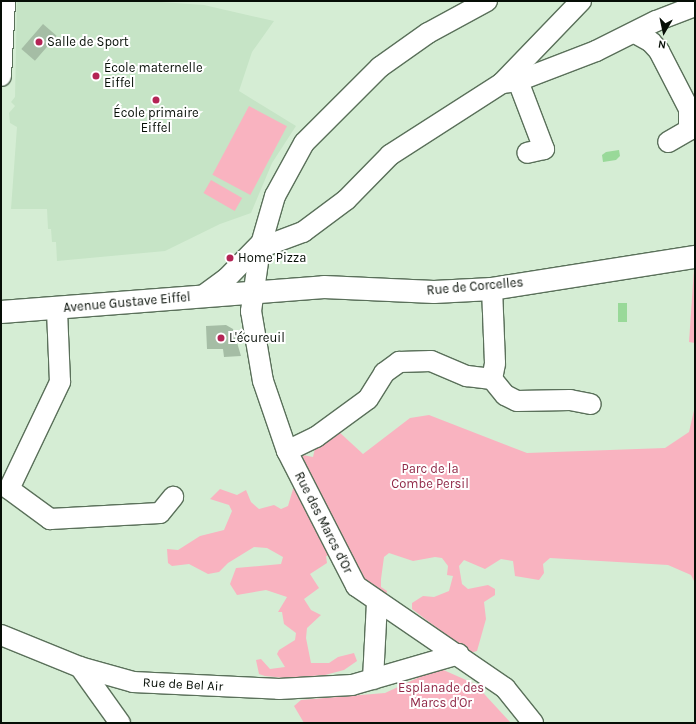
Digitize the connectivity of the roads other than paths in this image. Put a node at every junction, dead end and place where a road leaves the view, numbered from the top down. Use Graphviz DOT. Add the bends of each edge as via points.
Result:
graph roads {
  1 [pos="5,1"];
  2 [pos="487,1"];
  3 [pos="581,1"];
  4 [pos="695,6"];
  5 [pos="635,33"];
  6 [pos="1,76"];
  7 [pos="510,82"];
  8 [pos="668,142"];
  9 [pos="544,149"];
  10 [pos="261,245"];
  11 [pos="695,257"];
  12 [pos="492,289"];
  13 [pos="201,297"];
  14 [pos="246,299"];
  15 [pos="58,309"];
  16 [pos="1,312"];
  17 [pos="492,379"];
  18 [pos="591,404"];
  19 [pos="286,451"];
  20 [pos="5,489"];
  21 [pos="173,498"];
  22 [pos="377,603"];
  23 [pos="1,635"];
  24 [pos="459,654"];
  25 [pos="80,668"];
  26 [pos="115,679"];
  27 [pos="373,679"];
  28 [pos="119,721"];
  29 [pos="533,723"];
  1 -- 6 [label="street"];
  2 -- 10 [label="street, Rue des Marcs d'Or" via="428,33 392,58 316,129 283,179"];
  3 -- 7 [label="street"];
  4 -- 5 [label="street" via="656,21"];
  5 -- 7 [label="street"];
  5 -- 8 [label="street" via="659,50 689,109 689,130"];
  7 -- 9 [label="street"];
  7 -- 10 [label="street" via="390,155 346,200 303,232"];
  10 -- 13 [label="street" via="227,278"];
  10 -- 14 [label="street, Rue des Marcs d'Or"];
  11 -- 12 [label="main road, Rue de Corcelles"];
  12 -- 14 [label="main road, Rue de Corcelles" via="434,292 324,287 276,292"];
  12 -- 17 [label="street" via="495,363"];
  13 -- 14 [label="main road, Avenue Gustave Eiffel"];
  13 -- 15 [label="main road, Avenue Gustave Eiffel"];
  14 -- 19 [label="street, Rue des Marcs d'Or" via="262,381"];
  15 -- 16 [label="main road, Avenue Gustave Eiffel"];
  15 -- 20 [label="street" via="60,382"];
  17 -- 18 [label="street" via="505,395 517,401 570,400"];
  17 -- 19 [label="street" via="467,376 431,361 399,362 384,373 368,399 316,437"];
  19 -- 22 [label="street, Rue des Marcs d'Or" via="344,567 356,586"];
  20 -- 21 [label="street" via="50,519 160,512"];
  22 -- 24 [label="street, Rue des Marcs d'Or"];
  22 -- 27 [label="street"];
  23 -- 25 [label="street, Rue de Bel Air"];
  24 -- 27 [label="street, Rue de Bel Air"];
  24 -- 29 [label="street, Rue des Marcs d'Or" via="505,688"];
  25 -- 26 [label="street, Rue de Bel Air"];
  25 -- 28 [label="street"];
  26 -- 27 [label="street, Rue de Bel Air" via="279,689 352,685"];
  26 -- 28 [label="street" via="113,701"];
}
